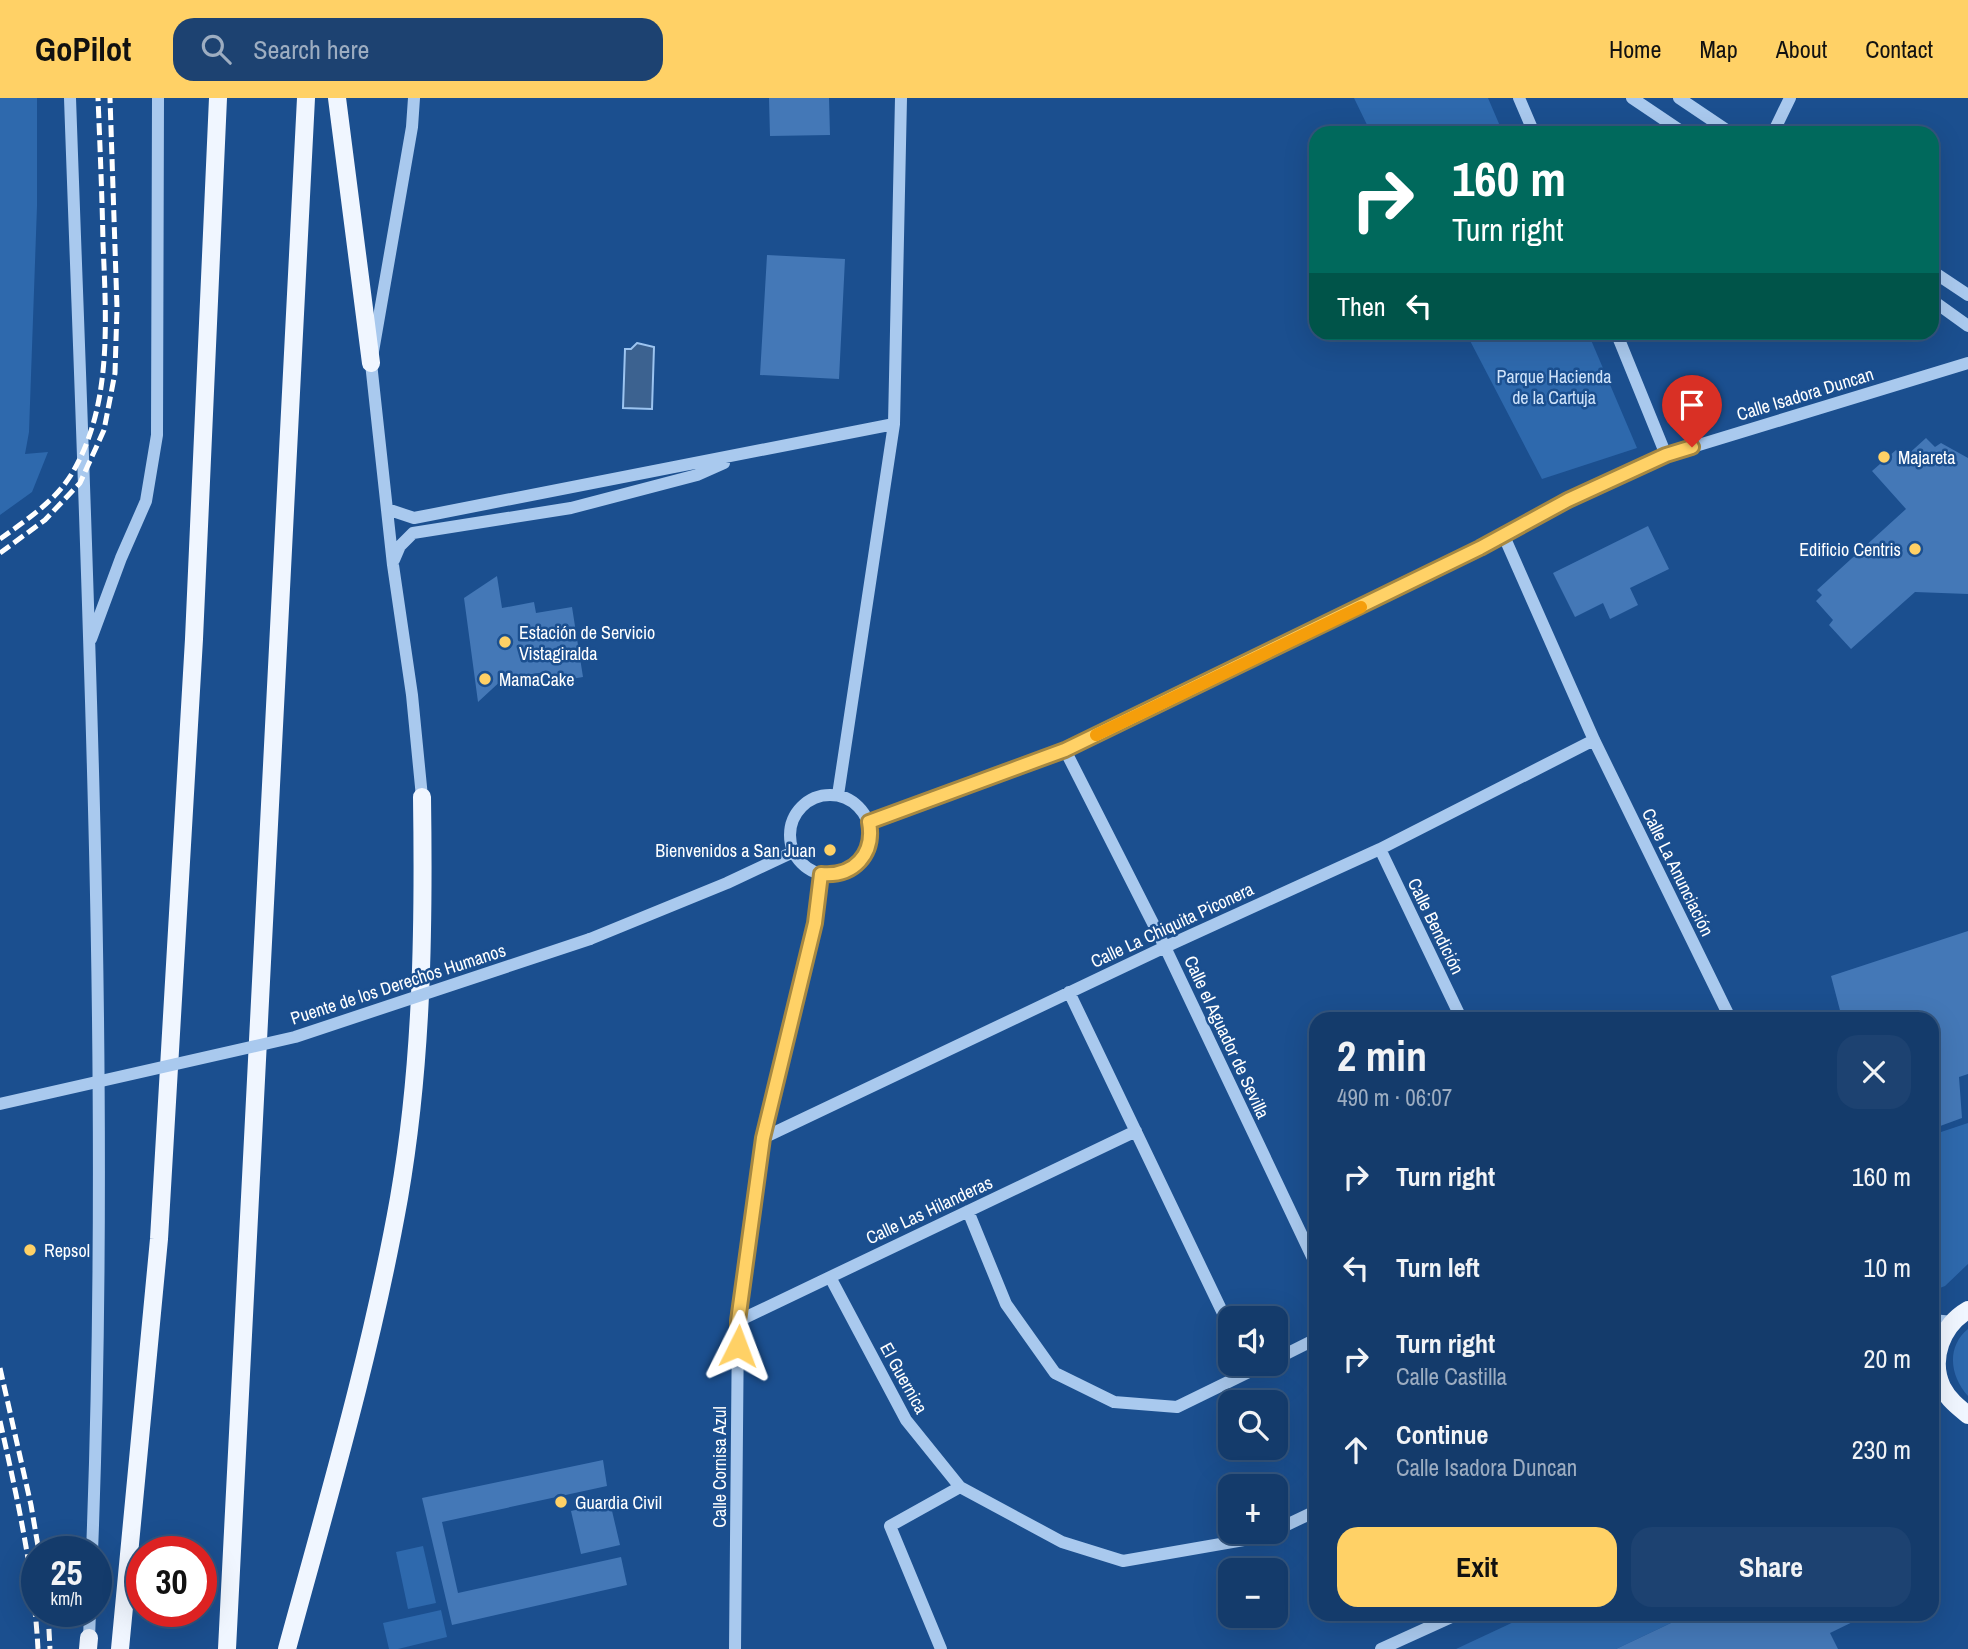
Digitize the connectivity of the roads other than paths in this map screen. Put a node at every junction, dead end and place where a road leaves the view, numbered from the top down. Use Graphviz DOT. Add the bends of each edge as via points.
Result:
graph roads {
  1 [pos="70,98"];
  2 [pos="159,98"];
  3 [pos="218,98"];
  4 [pos="306,98"];
  5 [pos="337,98"];
  6 [pos="414,98"];
  7 [pos="901,98"];
  8 [pos="1520,98"];
  9 [pos="1632,98"];
  10 [pos="1679,98"];
  11 [pos="1790,98"];
  12 [pos="1531,126"];
  13 [pos="1674,126"];
  14 [pos="1721,126"];
  15 [pos="1776,126"];
  16 [pos="1939,276"];
  17 [pos="1968,295"];
  18 [pos="1939,305"];
  19 [pos="1968,326"];
  20 [pos="1619,340"];
  21 [pos="371,363"];
  22 [pos="1968,363"];
  23 [pos="894,424"];
  24 [pos="747,453"];
  25 [pos="1666,455"];
  26 [pos="387,509"];
  27 [pos="1503,534"];
  28 [pos="393,565"];
  29 [pos="89,645"];
  30 [pos="1594,740"];
  31 [pos="1065,750"];
  32 [pos="838,795"];
  33 [pos="422,797"];
  34 [pos="869,822"];
  35 [pos="1380,849"];
  36 [pos="793,852"];
  37 [pos="821,874"];
  38 [pos="1165,947"];
  39 [pos="1069,992"];
  40 [pos="1458,1012"];
  41 [pos="1727,1012"];
  42 [pos="0,1104"];
  43 [pos="1136,1131"];
  44 [pos="763,1138"];
  45 [pos="968,1211"];
  46 [pos="1309,1250"];
  47 [pos="830,1277"];
  48 [pos="1220,1306"];
  49 [pos="1968,1310"];
  50 [pos="738,1321"];
  51 [pos="1939,1321"];
  52 [pos="1953,1322"];
  53 [pos="1309,1342"];
  54 [pos="1939,1352"];
  55 [pos="1288,1353"];
  56 [pos="1232,1376"];
  57 [pos="1939,1379"];
  58 [pos="1968,1416"];
  59 [pos="960,1487"];
  60 [pos="1309,1514"];
  61 [pos="1288,1524"];
  62 [pos="93,1536"];
  63 [pos="1221,1544"];
  64 [pos="1443,1621"];
  65 [pos="120,1649"];
  66 [pos="228,1649"];
  67 [pos="287,1649"];
  68 [pos="735,1649"];
  69 [pos="941,1649"];
  70 [pos="1381,1649"];
  1 -- 29 [label="street"];
  2 -- 29 [label="street" via="157,435 146,501"];
  3 -- 65 [label="main road" via="194,639 161,1212"];
  4 -- 66 [label="main road"];
  5 -- 21 [label="main road"];
  6 -- 21 [label="street"];
  7 -- 23 [label="street"];
  8 -- 12 [label="street"];
  9 -- 13 [label="street"];
  10 -- 14 [label="street"];
  11 -- 15 [label="street"];
  16 -- 17 [label="street"];
  18 -- 19 [label="street"];
  20 -- 25 [label="street"];
  21 -- 26 [label="street"];
  22 -- 25 [label="street, Calle Isadora Duncan"];
  23 -- 24 [label="street"];
  23 -- 32 [label="street"];
  24 -- 26 [label="street" via="414,517"];
  24 -- 28 [label="street" via="697,475 571,508 414,533 400,546"];
  25 -- 27 [label="street, Calle Isadora Duncan"];
  26 -- 28 [label="street"];
  27 -- 30 [label="street, Calle La Anunciación"];
  27 -- 31 [label="street, Calle Isadora Duncan"];
  28 -- 33 [label="street"];
  29 -- 62 [label="street" via="99,978 100,1224"];
  30 -- 35 [label="street, Calle La Chiquita Piconera"];
  30 -- 41 [label="street, Calle La Anunciación"];
  31 -- 34 [label="street, Calle Isadora Duncan"];
  31 -- 38 [label="street, Calle el Aguador de Sevilla"];
  32 -- 34 [label="street" via="857,804"];
  32 -- 36 [label="street" via="813,798 795,815 790,827"];
  33 -- 67 [label="main road" via="422,972 399,1197 365,1364"];
  34 -- 37 [label="street" via="869,844 858,865 847,872"];
  35 -- 38 [label="street, Calle La Chiquita Piconera"];
  35 -- 40 [label="street, Calle Bendición"];
  36 -- 37 [label="street" via="809,870"];
  36 -- 42 [label="street, Puente de los Derechos Humanos, bridge" via="590,939 295,1037"];
  37 -- 44 [label="street, Calle Cornisa Azul" via="815,923"];
  38 -- 39 [label="street, Calle La Chiquita Piconera"];
  38 -- 46 [label="street, Calle el Aguador de Sevilla"];
  39 -- 43 [label="street"];
  39 -- 44 [label="street, Calle La Chiquita Piconera"];
  43 -- 45 [label="street, Calle Las Hilanderas"];
  43 -- 48 [label="street"];
  44 -- 50 [label="street, Calle Cornisa Azul"];
  45 -- 47 [label="street, Calle Las Hilanderas"];
  45 -- 56 [label="street" via="1006,1304 1055,1373 1114,1402 1177,1406"];
  47 -- 50 [label="street, Calle Las Hilanderas"];
  47 -- 59 [label="street, El Guernica" via="906,1420"];
  49 -- 52 [label="main road"];
  50 -- 68 [label="street, Calle Cornisa Azul"];
  51 -- 52 [label="street"];
  52 -- 54 [label="main road"];
  53 -- 55 [label="street"];
  57 -- 58 [label="main road" via="1952,1403"];
  59 -- 63 [label="street" via="1062,1542 1123,1561"];
  59 -- 69 [label="street" via="890,1526"];
  60 -- 61 [label="street"];
  64 -- 70 [label="street"];
}
